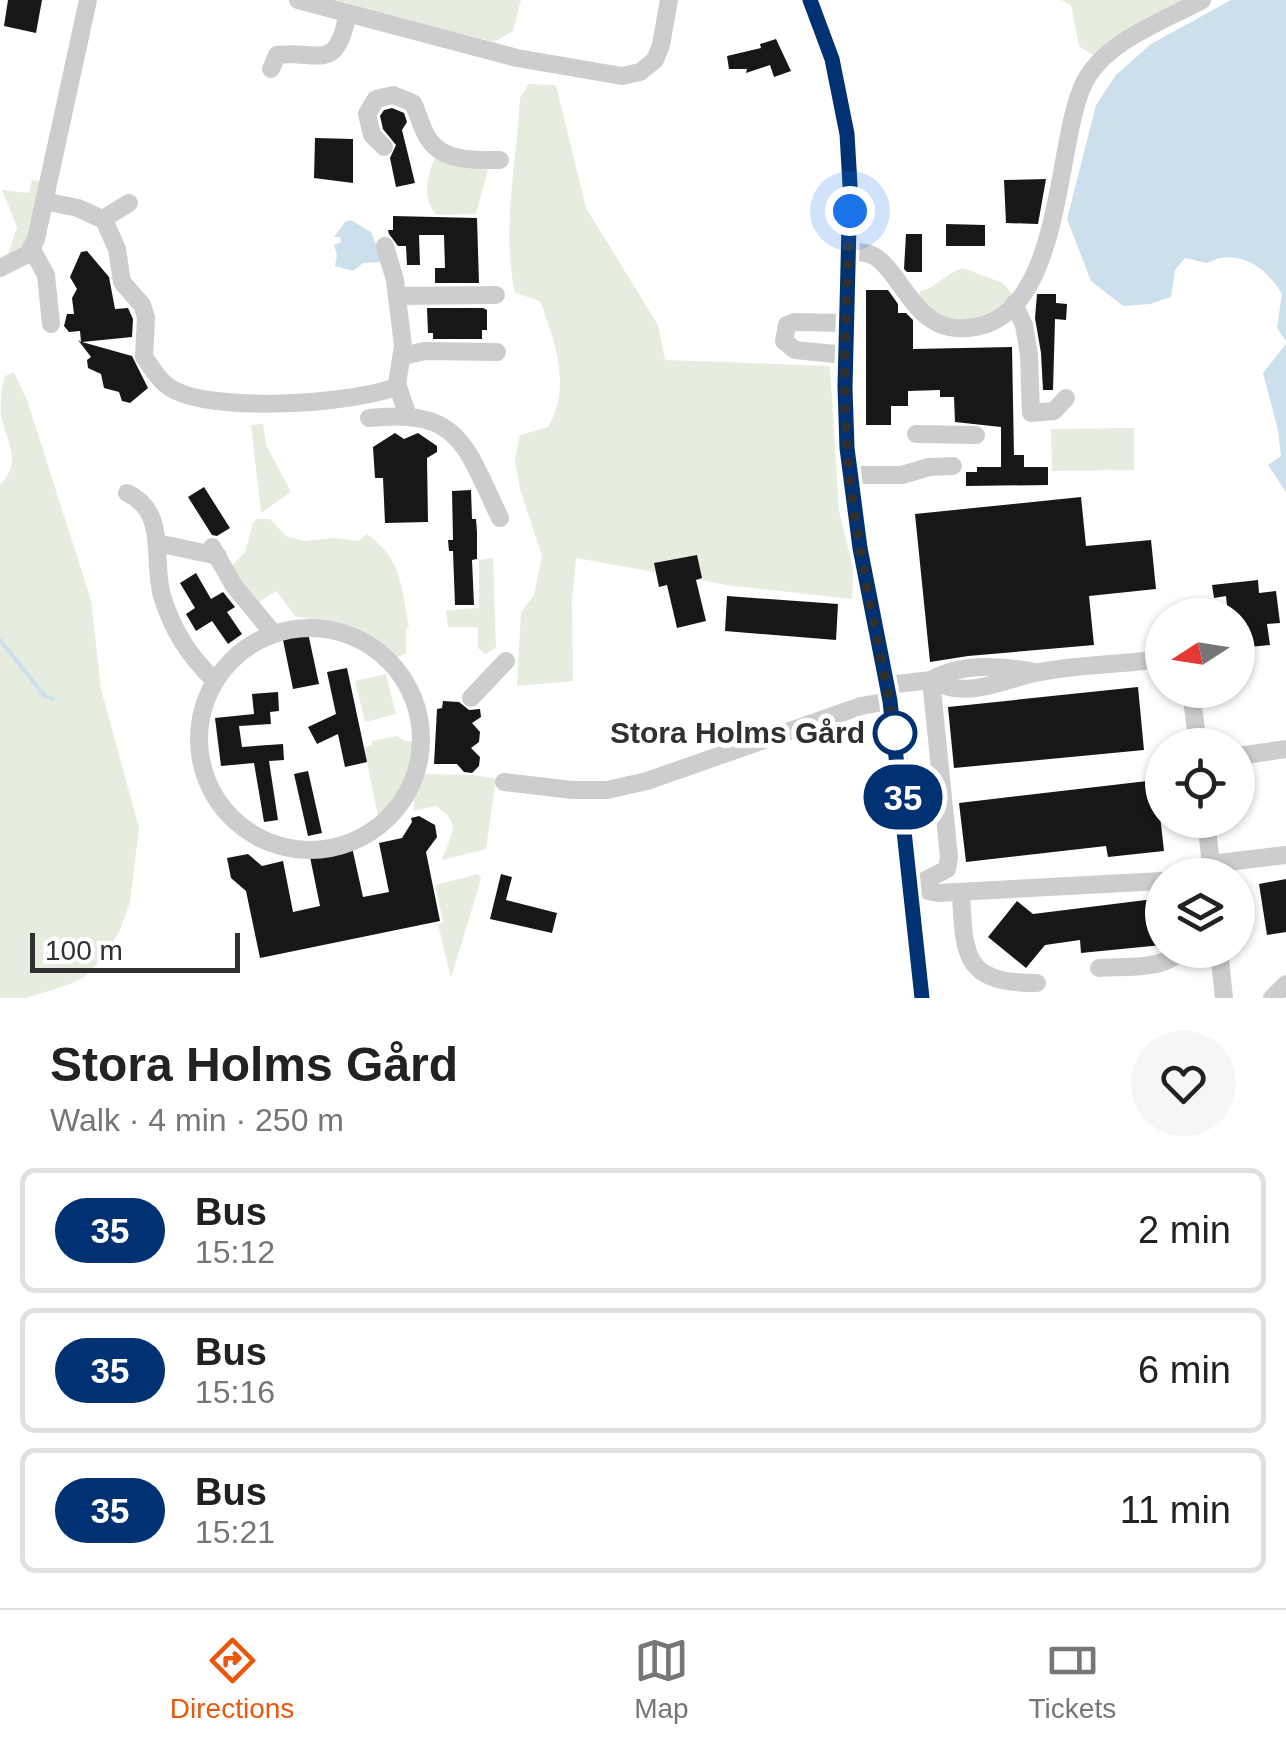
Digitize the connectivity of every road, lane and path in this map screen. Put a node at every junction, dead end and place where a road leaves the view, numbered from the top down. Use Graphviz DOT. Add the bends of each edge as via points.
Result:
graph roads {
  1 [pos="88,0"];
  2 [pos="298,0"];
  3 [pos="669,0"];
  4 [pos="810,0"];
  5 [pos="1202,0"];
  6 [pos="348,13"];
  7 [pos="271,69"];
  8 [pos="384,147"];
  9 [pos="500,160"];
  10 [pos="44,202"];
  11 [pos="130,202"];
  12 [pos="103,220"];
  13 [pos="385,246"];
  14 [pos="31,248"];
  15 [pos="849,251"];
  16 [pos="0,268"];
  17 [pos="46,275"];
  18 [pos="496,295"];
  19 [pos="397,296"];
  20 [pos="66,302"];
  21 [pos="1014,304"];
  22 [pos="846,322"];
  23 [pos="51,324"];
  24 [pos="497,352"];
  25 [pos="404,356"];
  26 [pos="845,356"];
  27 [pos="398,386"];
  28 [pos="1066,398"];
  29 [pos="408,416"];
  30 [pos="370,418"];
  31 [pos="976,435"];
  32 [pos="929,466"];
  33 [pos="954,466"];
  34 [pos="850,475"];
  35 [pos="127,493"];
  36 [pos="500,518"];
  37 [pos="157,543"];
  38 [pos="273,633"];
  39 [pos="506,661"];
  40 [pos="1144,661"];
  41 [pos="931,680"];
  42 [pos="214,681"];
  43 [pos="889,693"];
  44 [pos="470,698"];
  45 [pos="1286,749"];
  46 [pos="1255,754"];
  47 [pos="504,782"];
  48 [pos="1286,854"];
  49 [pos="1255,860"];
  50 [pos="917,882"];
  51 [pos="1145,882"];
  52 [pos="961,893"];
  53 [pos="1145,965"];
  54 [pos="1099,968"];
  55 [pos="1222,968"];
  56 [pos="1038,982"];
  57 [pos="1286,984"];
  58 [pos="922,998"];
  59 [pos="1224,998"];
  60 [pos="1272,998"];
  1 -- 10 [label="street"];
  2 -- 6 [label="street"];
  3 -- 6 [label="street" via="655,60 640,72 612,76"];
  4 -- 15 [label="street" via="844,110"];
  5 -- 21 [label="street" via="1130,39 1084,83 1050,232"];
  6 -- 7 [label="street" via="342,39 328,54 277,55"];
  8 -- 9 [label="street" via="372,135 367,114 376,99 393,96 413,103 436,148 458,158"];
  10 -- 12 [label="street"];
  10 -- 14 [label="street"];
  11 -- 12 [label="street"];
  12 -- 27 [label="street" via="122,282 146,317 144,357 170,388 250,402 335,400"];
  13 -- 19 [label="street"];
  14 -- 16 [label="street"];
  14 -- 17 [label="street"];
  15 -- 21 [label="street" via="873,255 944,326 982,326"];
  15 -- 22 [label="street"];
  17 -- 20 [label="street"];
  17 -- 23 [label="street"];
  18 -- 19 [label="street"];
  19 -- 25 [label="street"];
  21 -- 28 [label="street" via="1029,355 1031,413 1054,411"];
  22 -- 26 [label="street"];
  22 -- 26 [label="street" via="794,322 784,330 784,341 796,350"];
  24 -- 25 [label="street" via="424,350"];
  25 -- 27 [label="street"];
  26 -- 34 [label="street"];
  27 -- 29 [label="street"];
  29 -- 30 [label="street"];
  29 -- 36 [label="street" via="439,422 459,439"];
  31 -- 32 [label="street" via="923,434"];
  32 -- 33 [label="street"];
  32 -- 34 [label="street" via="902,475"];
  34 -- 43 [label="street"];
  35 -- 37 [label="street" via="148,509"];
  37 -- 38 [label="street" via="215,552"];
  37 -- 42 [label="street" via="160,588 177,635"];
  38 -- 42 [label="street" via="244,649"];
  38 -- 42 [label="street" via="341,631 372,646 407,683 420,716 420,757 402,802 378,827 348,844 298,850 236,822 214,796 199,747"];
  39 -- 44 [label="street"];
  40 -- 41 [label="street" via="1036,672 973,667"];
  41 -- 43 [label="street"];
  41 -- 50 [label="street" via="949,857 947,868"];
  43 -- 47 [label="street" via="647,781 607,790"];
  43 -- 50 [label="street"];
  45 -- 46 [label="street"];
  48 -- 49 [label="street"];
  50 -- 52 [label="street" via="928,890"];
  50 -- 58 [label="street"];
  51 -- 52 [label="street"];
  52 -- 56 [label="street" via="966,947 984,976"];
  53 -- 54 [label="street"];
  55 -- 59 [label="street"];
  57 -- 60 [label="street"];
}
